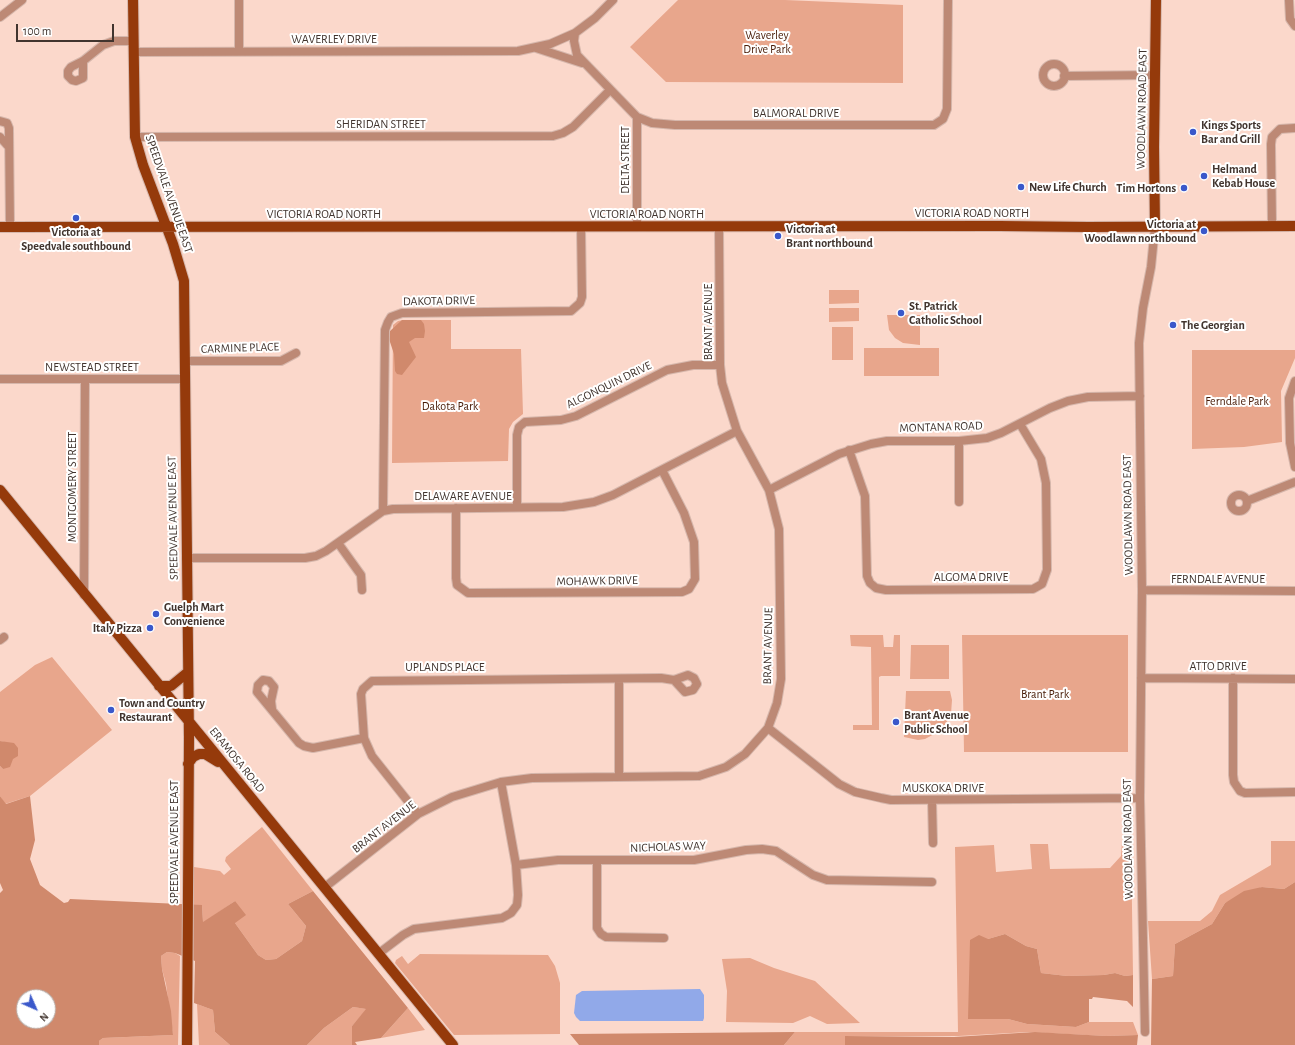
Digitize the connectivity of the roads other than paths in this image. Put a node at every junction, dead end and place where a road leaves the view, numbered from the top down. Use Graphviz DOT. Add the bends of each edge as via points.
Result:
graph roads {
  1 [pos="22,0"];
  2 [pos="133,0"];
  3 [pos="239,0"];
  4 [pos="613,0"];
  5 [pos="948,0"];
  6 [pos="1156,0"];
  7 [pos="1289,0"];
  8 [pos="0,17"];
  9 [pos="1295,26"];
  10 [pos="575,33"];
  11 [pos="133,41"];
  12 [pos="535,48"];
  13 [pos="239,51"];
  14 [pos="133,52"];
  15 [pos="83,61"];
  16 [pos="583,63"];
  17 [pos="1155,75"];
  18 [pos="1064,76"];
  19 [pos="610,90"];
  20 [pos="638,117"];
  21 [pos="0,121"];
  22 [pos="1295,128"];
  23 [pos="0,137"];
  24 [pos="135,137"];
  25 [pos="9,147"];
  26 [pos="1272,226"];
  27 [pos="1295,226"];
  28 [pos="5,227"];
  29 [pos="167,227"];
  30 [pos="582,227"];
  31 [pos="638,227"];
  32 [pos="720,227"];
  33 [pos="1155,227"];
  34 [pos="296,353"];
  35 [pos="185,361"];
  36 [pos="720,365"];
  37 [pos="0,379"];
  38 [pos="84,379"];
  39 [pos="185,379"];
  40 [pos="1295,381"];
  41 [pos="1140,396"];
  42 [pos="1020,424"];
  43 [pos="737,431"];
  44 [pos="959,441"];
  45 [pos="849,450"];
  46 [pos="1295,467"];
  47 [pos="662,470"];
  48 [pos="1295,482"];
  49 [pos="0,490"];
  50 [pos="768,490"];
  51 [pos="1247,501"];
  52 [pos="959,502"];
  53 [pos="517,507"];
  54 [pos="456,508"];
  55 [pos="383,511"];
  56 [pos="338,543"];
  57 [pos="186,558"];
  58 [pos="362,590"];
  59 [pos="1142,590"];
  60 [pos="1295,591"];
  61 [pos="84,595"];
  62 [pos="188,672"];
  63 [pos="1141,678"];
  64 [pos="1233,678"];
  65 [pos="619,679"];
  66 [pos="1295,679"];
  67 [pos="674,680"];
  68 [pos="159,686"];
  69 [pos="272,709"];
  70 [pos="188,721"];
  71 [pos="768,728"];
  72 [pos="364,738"];
  73 [pos="188,764"];
  74 [pos="224,766"];
  75 [pos="619,777"];
  76 [pos="501,782"];
  77 [pos="1295,792"];
  78 [pos="1140,798"];
  79 [pos="932,800"];
  80 [pos="418,814"];
  81 [pos="933,843"];
  82 [pos="597,860"];
  83 [pos="516,866"];
  84 [pos="932,882"];
  85 [pos="325,887"];
  86 [pos="664,938"];
  87 [pos="378,954"];
  88 [pos="1145,1032"];
  89 [pos="187,1045"];
  90 [pos="453,1045"];
  1 -- 8 [label="street"];
  2 -- 11 [label="main road, SPEEDVALE AVENUE EAST"];
  3 -- 13 [label="street"];
  4 -- 10 [label="street, WAVERLEY DRIVE"];
  5 -- 20 [label="street, BALMORAL DRIVE" via="947,108 946,115 940,123 675,125 652,124"];
  6 -- 17 [label="main road, WOODLAWN ROAD EAST"];
  7 -- 9 [label="street" via="1290,19"];
  10 -- 12 [label="street, WAVERLEY DRIVE"];
  10 -- 16 [label="street, BALMORAL DRIVE" via="576,55"];
  11 -- 14 [label="main road, SPEEDVALE AVENUE EAST"];
  11 -- 15 [label="street" via="114,41"];
  12 -- 13 [label="street, WAVERLEY DRIVE" via="501,51"];
  12 -- 16 [label="street, WAVERLEY DRIVE"];
  13 -- 14 [label="street, WAVERLEY DRIVE"];
  14 -- 24 [label="main road, SPEEDVALE AVENUE EAST"];
  16 -- 19 [label="street, BALMORAL DRIVE"];
  17 -- 18 [label="street"];
  17 -- 33 [label="main road, WOODLAWN ROAD EAST"];
  19 -- 20 [label="street, BALMORAL DRIVE"];
  19 -- 24 [label="street, SHERIDAN STREET" via="573,127 553,136"];
  20 -- 31 [label="street, DELTA STREET"];
  21 -- 25 [label="street" via="9,126"];
  22 -- 26 [label="street" via="1280,129 1272,137"];
  23 -- 25 [label="street"];
  24 -- 29 [label="main road, SPEEDVALE AVENUE EAST"];
  25 -- 28 [label="street"];
  26 -- 27 [label="main road, VICTORIA ROAD NORTH"];
  26 -- 33 [label="main road, VICTORIA ROAD NORTH"];
  28 -- 29 [label="main road, VICTORIA ROAD NORTH"];
  29 -- 30 [label="main road, VICTORIA ROAD NORTH"];
  29 -- 35 [label="main road, SPEEDVALE AVENUE EAST" via="184,281"];
  30 -- 31 [label="main road, VICTORIA ROAD NORTH"];
  30 -- 55 [label="street, DAKOTA DRIVE" via="582,297 580,303 571,311 402,313 391,317 385,330"];
  31 -- 32 [label="main road, VICTORIA ROAD NORTH"];
  32 -- 33 [label="main road, VICTORIA ROAD NORTH"];
  32 -- 36 [label="street, BRANT AVENUE"];
  33 -- 41 [label="street, WOODLAWN ROAD EAST" via="1152,268 1141,318"];
  34 -- 35 [label="street, CARMINE PLACE" via="281,361"];
  35 -- 39 [label="main road, SPEEDVALE AVENUE EAST"];
  36 -- 43 [label="street, BRANT AVENUE" via="726,397"];
  36 -- 53 [label="street, ALGONQUIN DRIVE" via="693,365 667,370 574,417 525,422 519,427 517,435"];
  37 -- 38 [label="street, NEWSTEAD STREET"];
  38 -- 39 [label="street, NEWSTEAD STREET"];
  38 -- 61 [label="street, MONTGOMERY STREET"];
  39 -- 57 [label="main road, SPEEDVALE AVENUE EAST"];
  40 -- 46 [label="street" via="1289,398 1290,443"];
  41 -- 42 [label="street, MONTANA ROAD" via="1088,397 1068,401"];
  41 -- 59 [label="street, WOODLAWN ROAD EAST"];
  42 -- 44 [label="street, MONTANA ROAD" via="987,438"];
  42 -- 45 [label="street, ALGOMA DRIVE" via="1041,459 1046,483 1047,570 1042,584 1033,589 876,588 867,576 865,496"];
  43 -- 47 [label="street, DELAWARE AVENUE"];
  43 -- 50 [label="street, BRANT AVENUE"];
  44 -- 45 [label="street, MONTANA ROAD" via="887,441"];
  44 -- 52 [label="street"];
  45 -- 50 [label="street, MONTANA ROAD"];
  47 -- 53 [label="street, DELAWARE AVENUE" via="594,502 563,507"];
  47 -- 54 [label="street, MOHAWK DRIVE" via="684,513 694,542 695,580 682,592 468,593 457,585 456,578"];
  48 -- 51 [label="street"];
  49 -- 61 [label="main road, ERAMOSA ROAD"];
  50 -- 71 [label="street, BRANT AVENUE" via="776,514 781,545 781,679 777,703"];
  53 -- 54 [label="street, DELAWARE AVENUE"];
  54 -- 55 [label="street, DELAWARE AVENUE" via="404,508"];
  55 -- 56 [label="street, DELAWARE AVENUE"];
  56 -- 57 [label="street, DELAWARE AVENUE" via="326,552 305,558"];
  56 -- 58 [label="street" via="361,576"];
  57 -- 62 [label="main road, SPEEDVALE AVENUE EAST"];
  59 -- 60 [label="street, FERNDALE AVENUE"];
  59 -- 63 [label="street, WOODLAWN ROAD EAST"];
  61 -- 68 [label="main road, ERAMOSA ROAD"];
  62 -- 68 [label="main road" via="171,686"];
  62 -- 70 [label="main road, SPEEDVALE AVENUE EAST"];
  63 -- 64 [label="street, ATTO DRIVE"];
  63 -- 78 [label="street, WOODLAWN ROAD EAST"];
  64 -- 66 [label="street, ATTO DRIVE"];
  64 -- 77 [label="street" via="1234,782 1240,791 1245,793"];
  65 -- 67 [label="street, UPLANDS PLACE"];
  65 -- 72 [label="street, UPLANDS PLACE" via="377,680 367,684 361,694"];
  65 -- 75 [label="street"];
  68 -- 70 [label="main road, ERAMOSA ROAD"];
  69 -- 72 [label="street" via="299,743 308,747"];
  70 -- 73 [label="main road, SPEEDVALE AVENUE EAST"];
  70 -- 74 [label="main road, ERAMOSA ROAD"];
  71 -- 75 [label="street, BRANT AVENUE" via="745,754 726,767 699,776"];
  71 -- 79 [label="street, MUSKOKA DRIVE" via="839,784 855,792 891,800"];
  72 -- 80 [label="street, UPLANDS PLACE" via="372,756"];
  73 -- 74 [label="main road" via="193,757 205,754"];
  73 -- 89 [label="main road, SPEEDVALE AVENUE EAST"];
  74 -- 85 [label="main road, ERAMOSA ROAD"];
  75 -- 76 [label="street, BRANT AVENUE" via="532,778"];
  76 -- 80 [label="street, BRANT AVENUE" via="452,797"];
  76 -- 83 [label="street"];
  78 -- 79 [label="street, MUSKOKA DRIVE"];
  78 -- 88 [label="street, WOODLAWN ROAD EAST"];
  79 -- 81 [label="street"];
  80 -- 85 [label="street, BRANT AVENUE"];
  82 -- 83 [label="street, NICHOLAS WAY" via="558,860"];
  82 -- 84 [label="street, NICHOLAS WAY" via="694,860 762,849 776,851 827,880"];
  82 -- 86 [label="street" via="597,928 601,934 606,937"];
  83 -- 87 [label="street" via="517,905 511,913 502,918 414,929"];
  85 -- 87 [label="main road, ERAMOSA ROAD"];
  87 -- 90 [label="main road, ERAMOSA ROAD"];
}
